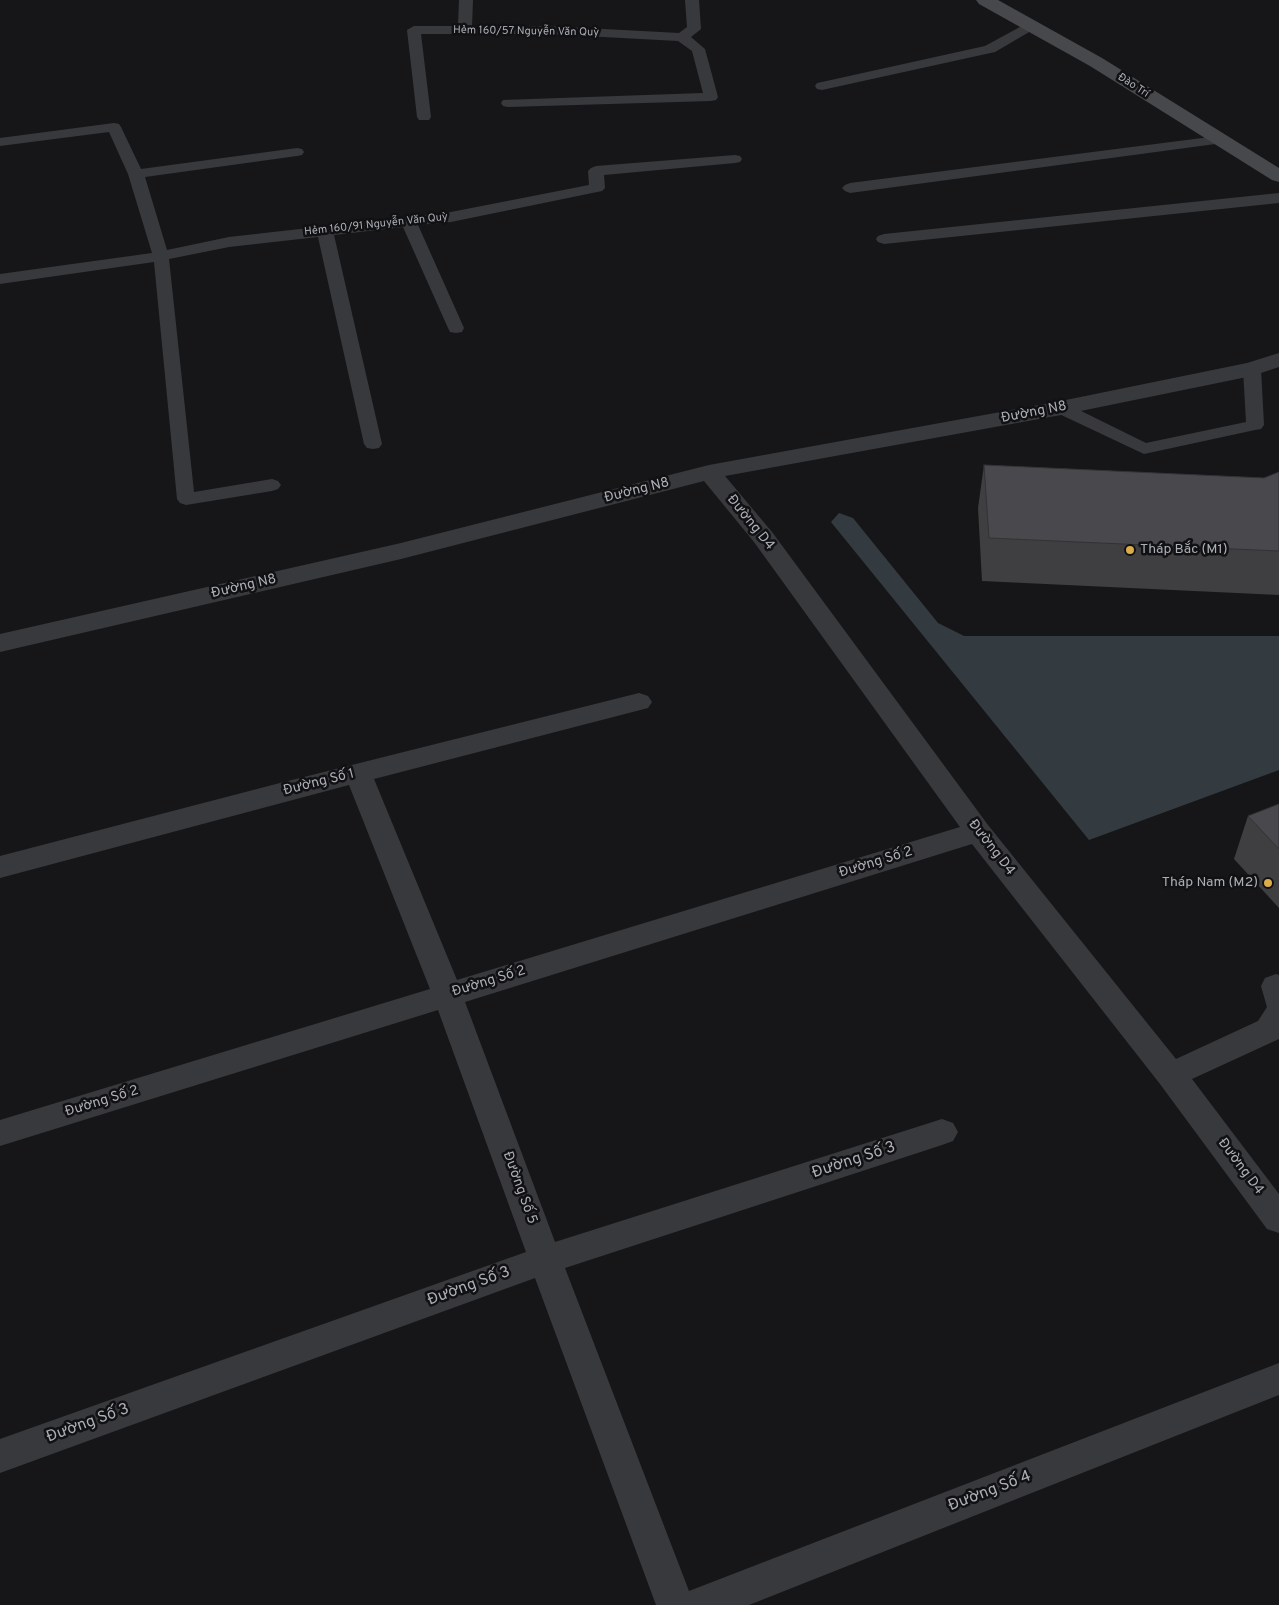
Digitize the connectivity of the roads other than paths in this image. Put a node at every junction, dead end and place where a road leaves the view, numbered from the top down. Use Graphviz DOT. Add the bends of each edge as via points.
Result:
graph roads {
  1 [pos="466,0"];
  2 [pos="692,0"];
  3 [pos="985,0"];
  4 [pos="1031,25"];
  5 [pos="465,31"];
  6 [pos="682,37"];
  7 [pos="822,86"];
  8 [pos="508,103"];
  9 [pos="424,117"];
  10 [pos="1218,140"];
  11 [pos="0,142"];
  12 [pos="297,152"];
  13 [pos="734,159"];
  14 [pos="136,174"];
  15 [pos="1279,176"];
  16 [pos="850,188"];
  17 [pos="1279,198"];
  18 [pos="409,222"];
  19 [pos="325,231"];
  20 [pos="884,240"];
  21 [pos="161,256"];
  22 [pos="0,279"];
  23 [pos="456,328"];
  24 [pos="1279,360"];
  25 [pos="1252,368"];
  26 [pos="1061,408"];
  27 [pos="373,444"];
  28 [pos="709,472"];
  29 [pos="272,485"];
  30 [pos="0,643"];
  31 [pos="639,702"];
  32 [pos="358,773"];
  33 [pos="978,832"];
  34 [pos="0,867"];
  35 [pos="448,995"];
  36 [pos="1278,1000"];
  37 [pos="1171,1075"];
  38 [pos="942,1132"];
  39 [pos="0,1133"];
  40 [pos="1279,1219"];
  41 [pos="545,1260"];
  42 [pos="1279,1379"];
  43 [pos="0,1456"];
  44 [pos="675,1605"];
  45 [pos="700,1605"];
  1 -- 5 [label="lane"];
  2 -- 6 [label="lane" via="694,29"];
  3 -- 4 [label="street, Đào Trí"];
  4 -- 7 [label="lane" via="990,49"];
  4 -- 10 [label="street, Đào Trí" via="1096,62"];
  5 -- 6 [label="lane, Hẻm 160/57 Nguyễn Văn Quỳ" via="547,30"];
  5 -- 9 [label="lane, Hẻm 160/57 Nguyễn Văn Quỳ" via="414,30"];
  6 -- 8 [label="lane" via="698,49 711,98"];
  10 -- 15 [label="street, Đào Trí"];
  10 -- 16 [label="lane"];
  11 -- 14 [label="lane" via="114,127"];
  12 -- 14 [label="lane"];
  13 -- 18 [label="lane, Hẻm 160/91 Nguyễn Văn Quỳ" via="596,171 597,188 451,217"];
  14 -- 21 [label="lane"];
  17 -- 20 [label="lane"];
  18 -- 19 [label="lane, Hẻm 160/91 Nguyễn Văn Quỳ"];
  18 -- 23 [label="lane"];
  19 -- 21 [label="lane, Hẻm 160/91 Nguyễn Văn Quỳ" via="229,242"];
  19 -- 27 [label="lane"];
  21 -- 22 [label="lane, Hẻm 160/91 Nguyễn Văn Quỳ"];
  21 -- 29 [label="lane" via="186,499"];
  24 -- 25 [label="street, Đường N8"];
  25 -- 26 [label="street, Đường N8"];
  25 -- 26 [label="lane" via="1255,425 1144,449"];
  26 -- 28 [label="street, Đường N8"];
  28 -- 30 [label="street, Đường N8" via="401,551"];
  28 -- 33 [label="street, Đường D4" via="763,537"];
  31 -- 32 [label="street, Đường Số 1"];
  32 -- 34 [label="street, Đường Số 1"];
  32 -- 35 [label="street, Đường Số 5"];
  33 -- 35 [label="street, Đường Số 2"];
  33 -- 37 [label="street, Đường D4"];
  35 -- 39 [label="street, Đường Số 2"];
  35 -- 41 [label="street, Đường Số 5"];
  36 -- 37 [label="street" via="1269,1030"];
  37 -- 40 [label="street, Đường D4"];
  38 -- 41 [label="street, Đường Số 3"];
  41 -- 43 [label="street, Đường Số 3"];
  41 -- 44 [label="street, Đường Số 5"];
  42 -- 45 [label="street, Đường Số 4"];
}
